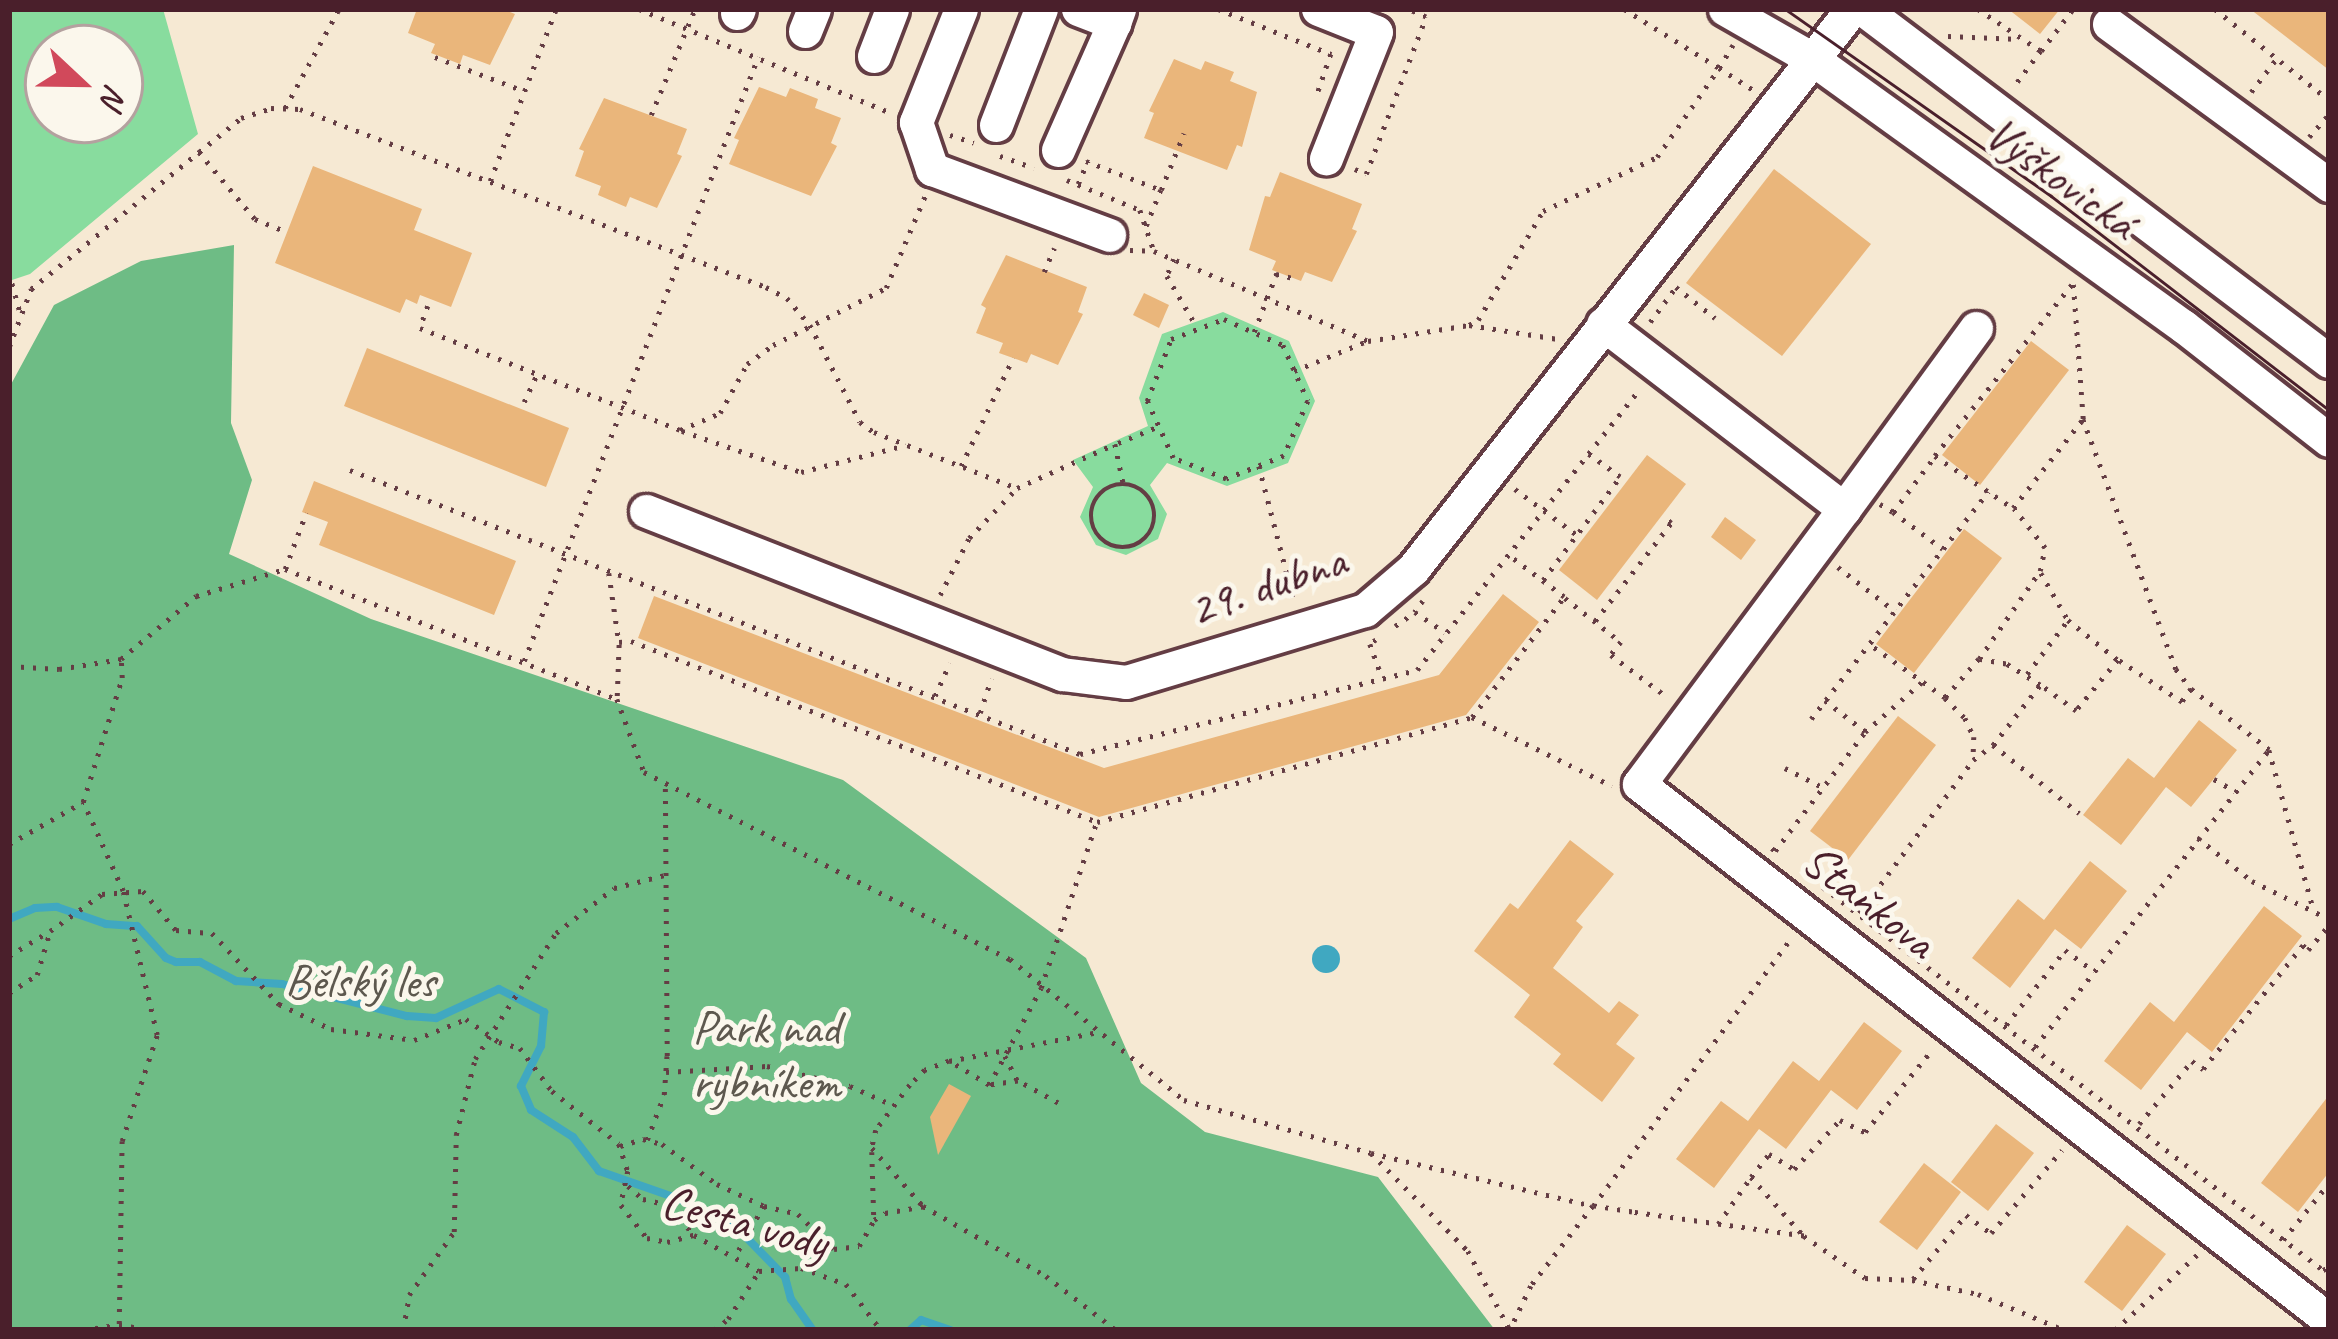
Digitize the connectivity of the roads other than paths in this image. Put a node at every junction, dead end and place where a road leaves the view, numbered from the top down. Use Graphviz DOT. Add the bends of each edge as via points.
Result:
graph roads {
  1 [pos="892,9"];
  2 [pos="962,9"];
  3 [pos="1041,9"];
  4 [pos="1078,9"];
  5 [pos="1318,9"];
  6 [pos="1726,9"];
  7 [pos="1852,9"];
  8 [pos="1863,9"];
  9 [pos="1116,16"];
  10 [pos="2109,24"];
  11 [pos="1822,49"];
  12 [pos="874,56"];
  13 [pos="996,125"];
  14 [pos="1073,156"];
  15 [pos="1326,158"];
  16 [pos="2329,185"];
  17 [pos="1108,235"];
  18 [pos="1603,324"];
  19 [pos="1976,328"];
  20 [pos="2329,361"];
  21 [pos="2329,440"];
  22 [pos="1851,500"];
  23 [pos="646,511"];
  24 [pos="2323,1305"];
  1 -- 12 [label="street"];
  2 -- 17 [label="street" via="916,122 932,169"];
  3 -- 13 [label="street"];
  4 -- 9 [label="street"];
  5 -- 15 [label="street" via="1376,32"];
  6 -- 11 [label="street, Výškovická"];
  7 -- 11 [label="street, 29. dubna"];
  8 -- 20 [label="street, Výškovická"];
  9 -- 14 [label="street"];
  10 -- 16 [label="street"];
  11 -- 18 [label="street, 29. dubna"];
  11 -- 21 [label="street, Výškovická"];
  18 -- 22 [label="street"];
  18 -- 23 [label="street, 29. dubna" via="1413,569 1365,610 1126,682 1063,674"];
  19 -- 22 [label="street, Staňkova"];
  22 -- 24 [label="street, Staňkova" via="1639,784"];
}
